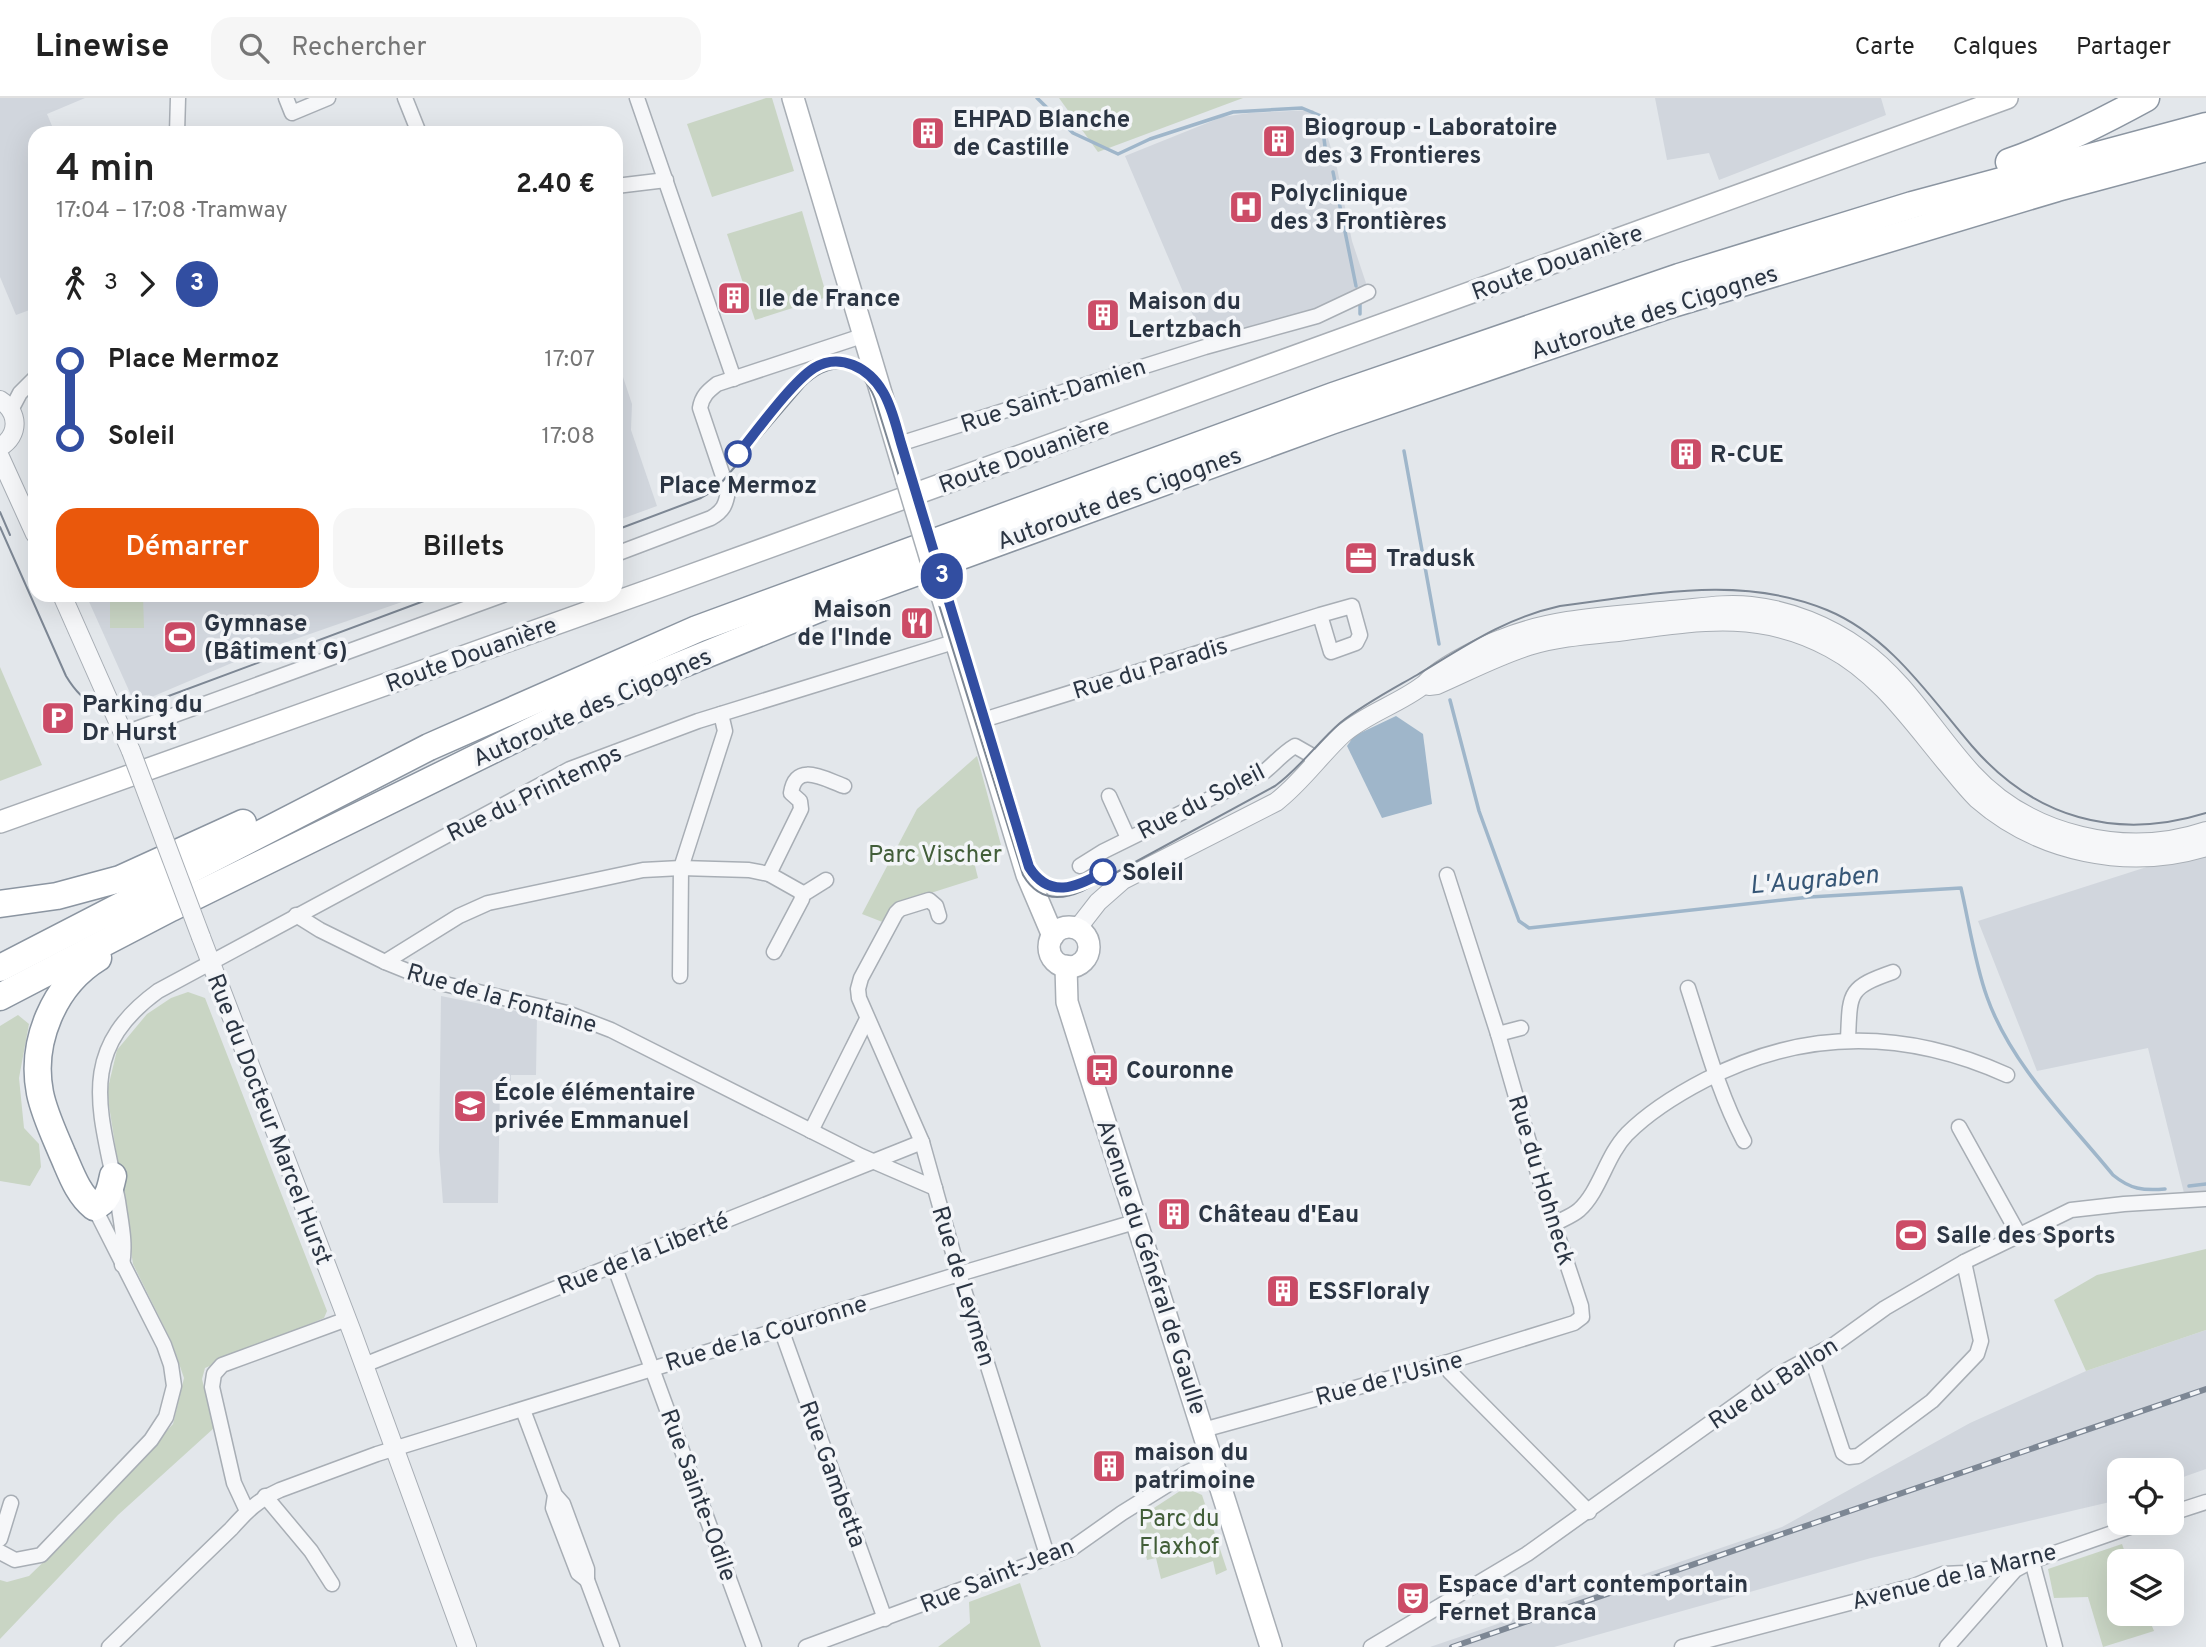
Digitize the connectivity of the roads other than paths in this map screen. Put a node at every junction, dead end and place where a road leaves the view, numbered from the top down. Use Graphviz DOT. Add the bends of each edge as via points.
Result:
graph roads {
  1 [pos="178,98"];
  2 [pos="286,98"];
  3 [pos="328,98"];
  4 [pos="405,98"];
  5 [pos="637,98"];
  6 [pos="793,98"];
  7 [pos="2007,98"];
  8 [pos="2146,98"];
  9 [pos="177,126"];
  10 [pos="416,126"];
  11 [pos="2206,126"];
  12 [pos="2206,149"];
  13 [pos="2206,163"];
  14 [pos="666,180"];
  15 [pos="623,185"];
  16 [pos="2057,188"];
  17 [pos="1912,205"];
  18 [pos="1368,292"];
  19 [pos="862,336"];
  20 [pos="734,379"];
  21 [pos="28,385"];
  22 [pos="4,404"];
  23 [pos="896,444"];
  24 [pos="0,447"];
  25 [pos="0,457"];
  26 [pos="28,519"];
  27 [pos="623,551"];
  28 [pos="623,600"];
  29 [pos="65,602"];
  30 [pos="484,602"];
  31 [pos="617,602"];
  32 [pos="1320,615"];
  33 [pos="957,641"];
  34 [pos="1422,686"];
  35 [pos="721,714"];
  36 [pos="980,721"];
  37 [pos="125,733"];
  38 [pos="429,747"];
  39 [pos="1315,763"];
  40 [pos="844,786"];
  41 [pos="1109,796"];
  42 [pos="0,822"];
  43 [pos="2206,831"];
  44 [pos="1128,838"];
  45 [pos="2206,847"];
  46 [pos="1080,866"];
  47 [pos="681,868"];
  48 [pos="769,874"];
  49 [pos="1447,875"];
  50 [pos="826,880"];
  51 [pos="802,895"];
  52 [pos="0,904"];
  53 [pos="172,908"];
  54 [pos="296,915"];
  55 [pos="939,916"];
  56 [pos="1077,929"];
  57 [pos="1053,936"];
  58 [pos="774,951"];
  59 [pos="385,962"];
  60 [pos="211,963"];
  61 [pos="1066,967"];
  62 [pos="0,968"];
  63 [pos="1893,972"];
  64 [pos="680,976"];
  65 [pos="1688,988"];
  66 [pos="0,997"];
  67 [pos="867,1019"];
  68 [pos="1521,1028"];
  69 [pos="1498,1034"];
  70 [pos="1849,1040"];
  71 [pos="1714,1075"];
  72 [pos="2007,1075"];
  73 [pos="1959,1128"];
  74 [pos="811,1131"];
  75 [pos="1744,1141"];
  76 [pos="922,1142"];
  77 [pos="872,1161"];
  78 [pos="113,1176"];
  79 [pos="935,1188"];
  80 [pos="2206,1199"];
  81 [pos="94,1207"];
  82 [pos="1139,1222"];
  83 [pos="1556,1223"];
  84 [pos="2019,1235"];
  85 [pos="1964,1262"];
  86 [pos="122,1265"];
  87 [pos="614,1265"];
  88 [pos="959,1273"];
  89 [pos="347,1319"];
  90 [pos="1574,1324"];
  91 [pos="781,1329"];
  92 [pos="1811,1356"];
  93 [pos="1445,1363"];
  94 [pos="364,1365"];
  95 [pos="653,1368"];
  96 [pos="523,1410"];
  97 [pos="1203,1430"];
  98 [pos="395,1449"];
  99 [pos="1213,1461"];
  100 [pos="265,1496"];
  101 [pos="2206,1502"];
  102 [pos="11,1503"];
  103 [pos="2184,1509"];
  104 [pos="247,1511"];
  105 [pos="1589,1512"];
  106 [pos="2107,1535"];
  107 [pos="0,1539"];
  108 [pos="0,1552"];
  109 [pos="1048,1558"];
  110 [pos="2032,1561"];
  111 [pos="1989,1568"];
  112 [pos="332,1584"];
  113 [pos="2003,1584"];
  114 [pos="885,1619"];
  115 [pos="108,1647"];
  116 [pos="467,1647"];
  117 [pos="612,1647"];
  118 [pos="754,1647"];
  119 [pos="806,1647"];
  120 [pos="1271,1647"];
  121 [pos="1371,1647"];
  122 [pos="1682,1647"];
  123 [pos="1947,1647"];
  124 [pos="2054,1647"];
  1 -- 9 [label="street"];
  2 -- 3 [label="street" via="292,113"];
  4 -- 10 [label="street"];
  5 -- 14 [label="street"];
  6 -- 19 [label="main road"];
  7 -- 28 [label="main road, Route Douanière"];
  8 -- 17 [label="highway" via="2040,151 1941,187"];
  11 -- 17 [label="highway, Autoroute des Cigognes"];
  12 -- 16 [label="highway, Autoroute des Cigognes"];
  13 -- 16 [label="highway" via="2092,191"];
  14 -- 15 [label="street"];
  14 -- 20 [label="street"];
  16 -- 53 [label="highway, Autoroute des Cigognes" via="1656,309 1331,421 838,601 592,701"];
  17 -- 38 [label="highway, Autoroute des Cigognes" via="1679,277 1333,396 842,575 697,629"];
  18 -- 23 [label="street, Rue Saint-Damien" via="1317,316"];
  19 -- 20 [label="street"];
  19 -- 23 [label="main road"];
  20 -- 27 [label="street" via="707,391 700,408 728,491 726,505 711,518"];
  21 -- 22 [label="street"];
  22 -- 24 [label="street" via="15,419 15,430"];
  23 -- 33 [label="main road, bridge"];
  25 -- 26 [label="street"];
  29 -- 37 [label="street, Rue du Docteur Marcel Hurst"];
  30 -- 37 [label="street"];
  31 -- 42 [label="main road, Route Douanière"];
  32 -- 36 [label="street, Rue du Paradis"];
  33 -- 35 [label="street, Rue du Printemps"];
  33 -- 36 [label="main road"];
  34 -- 39 [label="street" via="1364,718"];
  34 -- 43 [label="street" via="1434,674 1484,647 1532,628 1725,604 1753,606 1812,621 1861,649 1895,679 1973,774 2012,806 2042,822 2072,834 2137,843 2169,841"];
  34 -- 45 [label="street" via="1437,685 1506,654 1561,639 1731,620 1767,624 1830,648 1877,681 1977,798 2038,837 2079,852 2117,857 2155,858"];
  35 -- 47 [label="street" via="724,731"];
  35 -- 54 [label="street, Rue du Printemps" via="570,769"];
  36 -- 57 [label="main road" via="1027,875"];
  37 -- 60 [label="street, Rue du Docteur Marcel Hurst, bridge"];
  38 -- 52 [label="highway" via="358,769 120,879 57,896"];
  38 -- 62 [label="highway, Autoroute des Cigognes"];
  39 -- 44 [label="street, Rue du Soleil" via="1295,746 1264,772"];
  39 -- 56 [label="street" via="1276,802 1123,880"];
  40 -- 48 [label="street" via="805,774 797,777 791,793 801,809"];
  41 -- 44 [label="street"];
  44 -- 46 [label="street, Rue du Soleil"];
  47 -- 48 [label="street"];
  47 -- 59 [label="street" via="643,870 488,903"];
  47 -- 64 [label="street"];
  48 -- 51 [label="street"];
  49 -- 69 [label="street, Rue du Hohneck"];
  50 -- 51 [label="street"];
  51 -- 58 [label="street"];
  53 -- 66 [label="highway, Autoroute des Cigognes"];
  53 -- 81 [label="highway" via="90,962 58,996 46,1022 39,1059 40,1091 82,1197"];
  54 -- 59 [label="street, Rue de la Fontaine"];
  54 -- 60 [label="street, Rue du Printemps"];
  55 -- 67 [label="street, Rue de Leymen" via="929,900 896,913 860,978 858,989"];
  56 -- 57 [label="main road" via="1061,929"];
  56 -- 61 [label="main road" via="1086,936 1088,952 1083,962"];
  57 -- 61 [label="main road" via="1051,955"];
  59 -- 74 [label="street, Rue de la Fontaine" via="445,984 590,1021"];
  60 -- 78 [label="street, Rue du Printemps" via="145,1000 121,1024 107,1048 99,1093"];
  60 -- 89 [label="street, Rue du Docteur Marcel Hurst"];
  61 -- 82 [label="main road, Avenue du Général de Gaulle" via="1068,1002"];
  63 -- 70 [label="street" via="1866,982 1853,995"];
  65 -- 71 [label="street"];
  67 -- 74 [label="street"];
  67 -- 76 [label="street, Rue de Leymen"];
  68 -- 69 [label="street"];
  69 -- 83 [label="street, Rue du Hohneck"];
  70 -- 71 [label="street" via="1764,1054"];
  70 -- 72 [label="street" via="1927,1048"];
  71 -- 75 [label="street"];
  71 -- 83 [label="street" via="1628,1133 1611,1154 1586,1202"];
  73 -- 84 [label="street"];
  74 -- 77 [label="street, Rue de la Fontaine"];
  76 -- 77 [label="street, Rue de la Liberté"];
  76 -- 79 [label="street, Rue de Leymen"];
  77 -- 79 [label="street, Rue de la Fontaine"];
  77 -- 87 [label="street, Rue de la Liberté"];
  78 -- 81 [label="highway" via="107,1198"];
  78 -- 86 [label="street, Rue du Printemps" via="125,1244"];
  79 -- 88 [label="street, Rue de Leymen"];
  80 -- 84 [label="street, Rue du Ballon" via="2071,1210"];
  81 -- 86 [label="street"];
  82 -- 88 [label="street, Rue de la Couronne"];
  82 -- 97 [label="main road, Avenue du Général de Gaulle"];
  83 -- 90 [label="street, Rue du Hohneck" via="1583,1312"];
  84 -- 85 [label="street, Rue du Ballon"];
  85 -- 92 [label="street, Rue du Ballon"];
  85 -- 92 [label="street" via="1981,1341 1976,1354 1932,1401 1858,1456 1843,1453"];
  86 -- 108 [label="street" via="171,1365 174,1386 166,1417 151,1440 41,1555 15,1560"];
  87 -- 94 [label="street, Rue de la Liberté"];
  87 -- 95 [label="street, Rue Sainte-Odile"];
  88 -- 91 [label="street, Rue de la Couronne"];
  88 -- 109 [label="street, Rue de Leymen"];
  89 -- 94 [label="street, Rue du Docteur Marcel Hurst"];
  89 -- 104 [label="street" via="222,1365 214,1374 212,1387 234,1483"];
  90 -- 93 [label="street, Rue de l'Usine"];
  91 -- 95 [label="street, Rue de la Couronne"];
  91 -- 114 [label="street, Rue Gambetta"];
  92 -- 105 [label="street, Rue du Ballon" via="1776,1376"];
  93 -- 97 [label="street, Rue de l'Usine"];
  93 -- 105 [label="street"];
  94 -- 98 [label="street, Rue du Docteur Marcel Hurst"];
  95 -- 96 [label="street, Rue de la Couronne"];
  95 -- 118 [label="street, Rue Sainte-Odile"];
  96 -- 98 [label="street, Rue de la Couronne"];
  96 -- 117 [label="street" via="555,1495 553,1508"];
  97 -- 99 [label="main road, Avenue du Général de Gaulle"];
  98 -- 100 [label="street, Rue de la Couronne"];
  98 -- 116 [label="street, Rue du Docteur Marcel Hurst"];
  99 -- 109 [label="street, Rue Saint-Jean" via="1122,1513 1071,1549"];
  99 -- 120 [label="main road, Avenue du Général de Gaulle"];
  100 -- 104 [label="street, Rue de la Couronne"];
  100 -- 112 [label="street" via="312,1551"];
  101 -- 103 [label="street"];
  102 -- 107 [label="street"];
  104 -- 115 [label="street, Rue de la Couronne"];
  105 -- 121 [label="street, Rue du Ballon"];
  106 -- 110 [label="street, Avenue de la Marne"];
  109 -- 114 [label="street, Rue Saint-Jean"];
  110 -- 111 [label="street, Avenue de la Marne"];
  110 -- 113 [label="street" via="2015,1570"];
  110 -- 124 [label="street"];
  111 -- 113 [label="street"];
  111 -- 122 [label="street, Avenue de la Marne" via="1942,1574 1914,1586"];
  113 -- 123 [label="street"];
  114 -- 119 [label="street, Rue Saint-Jean"];
}
